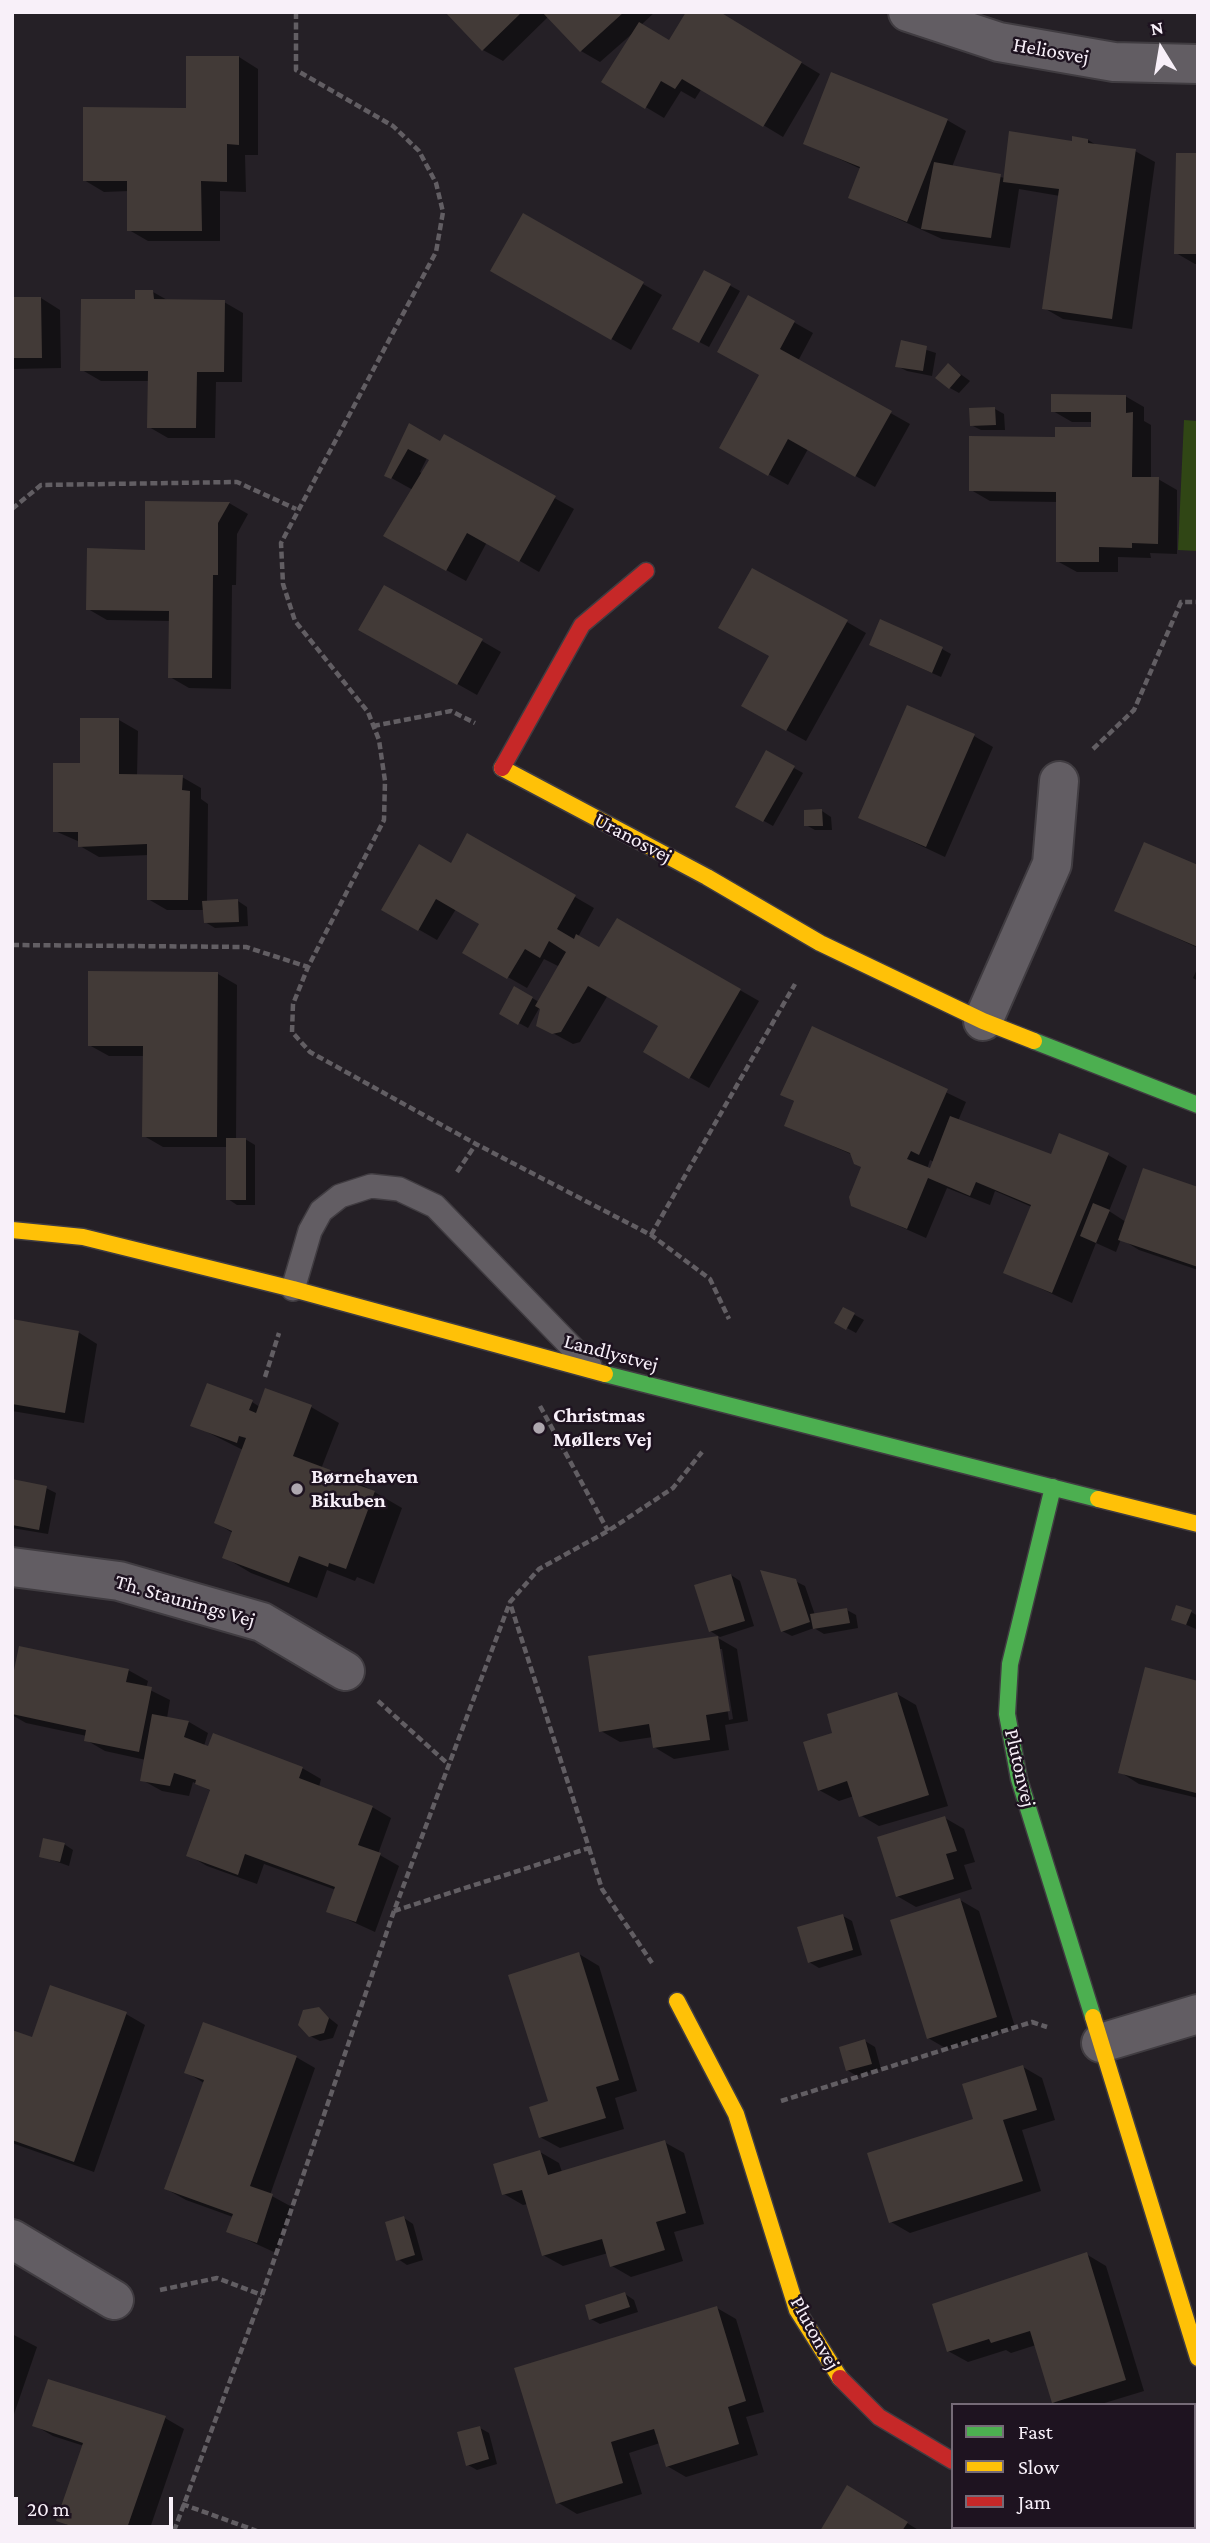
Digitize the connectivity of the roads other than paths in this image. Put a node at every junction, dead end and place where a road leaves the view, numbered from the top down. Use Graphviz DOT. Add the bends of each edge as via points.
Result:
graph roads {
  1 [pos="908,12"];
  2 [pos="1198,64"];
  3 [pos="646,571"];
  4 [pos="1059,781"];
  5 [pos="983,1021"];
  6 [pos="1198,1105"];
  7 [pos="12,1230"];
  8 [pos="293,1289"];
  9 [pos="594,1371"];
  10 [pos="1053,1487"];
  11 [pos="1198,1524"];
  12 [pos="12,1567"];
  13 [pos="345,1671"];
  14 [pos="677,2001"];
  15 [pos="1198,2014"];
  16 [pos="1101,2043"];
  17 [pos="12,2239"];
  18 [pos="114,2300"];
  19 [pos="1198,2358"];
  20 [pos="951,2460"];
  1 -- 2 [label="street, Heliosvej" via="999,43 1114,62"];
  3 -- 5 [label="street, Uranosvej" via="582,625 502,768 820,943"];
  4 -- 5 [label="street" via="1052,864"];
  5 -- 6 [label="street, Uranosvej"];
  7 -- 8 [label="street, Landlystvej" via="83,1237"];
  8 -- 9 [label="street, Landlystvej"];
  8 -- 9 [label="lane" via="310,1231 321,1211 340,1195 370,1186 399,1189 435,1206"];
  9 -- 10 [label="street, Landlystvej"];
  10 -- 11 [label="street, Landlystvej"];
  10 -- 16 [label="street, Plutonvej" via="1010,1664 1007,1714 1019,1779"];
  12 -- 13 [label="street, Th. Staunings Vej" via="119,1581 262,1622"];
  14 -- 20 [label="street, Plutonvej" via="736,2114 797,2310 827,2361 879,2417"];
  15 -- 16 [label="street"];
  16 -- 19 [label="street, Plutonvej"];
  17 -- 18 [label="street"];
}
